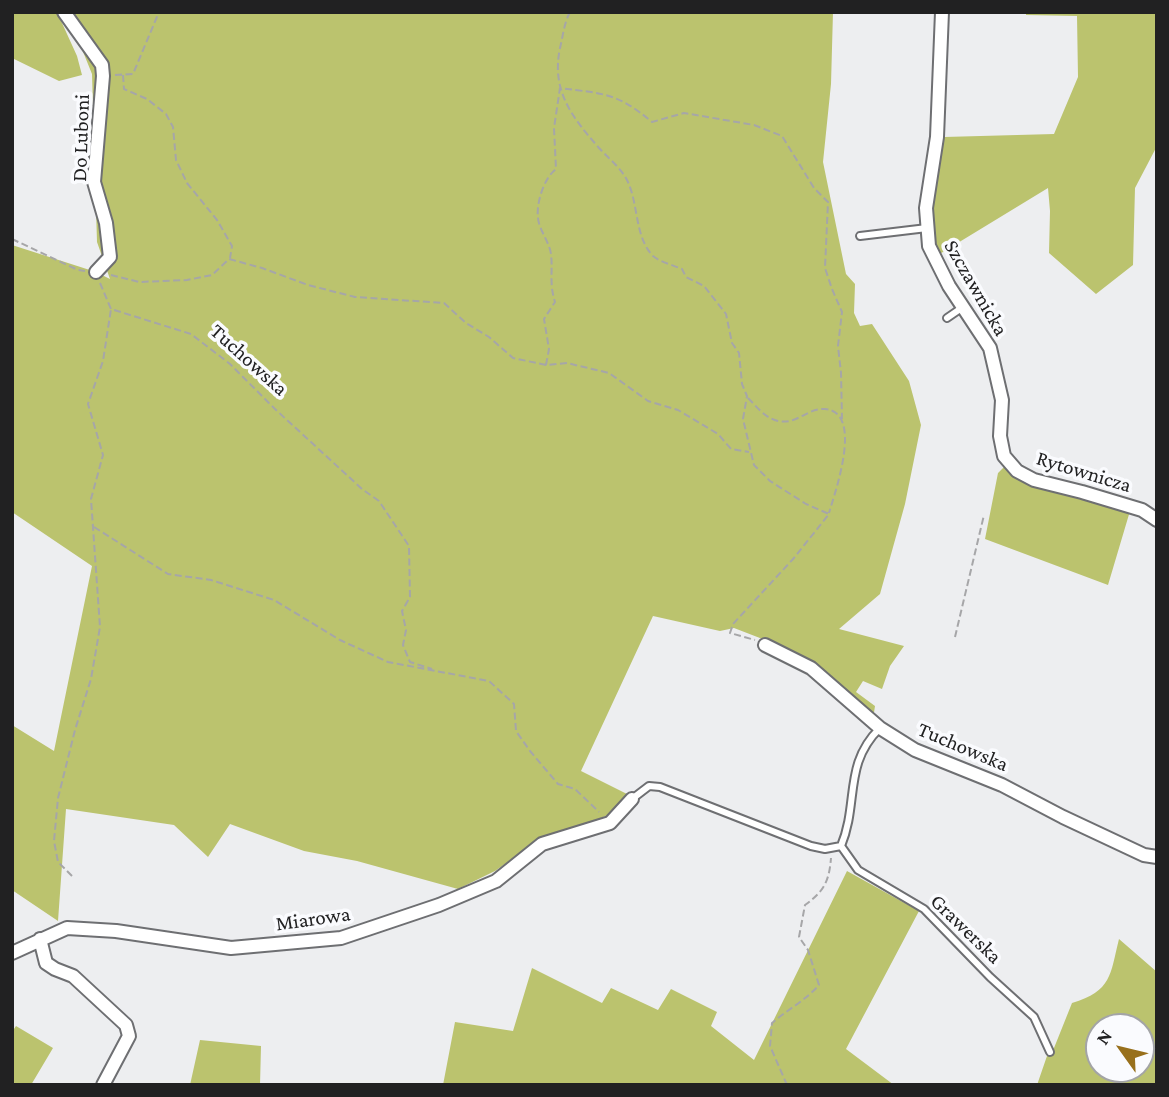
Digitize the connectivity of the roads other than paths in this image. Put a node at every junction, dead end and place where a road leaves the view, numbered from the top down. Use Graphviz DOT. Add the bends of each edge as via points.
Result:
graph roads {
  1 [pos="64,12"];
  2 [pos="942,12"];
  3 [pos="927,228"];
  4 [pos="860,236"];
  5 [pos="96,272"];
  6 [pos="963,307"];
  7 [pos="947,318"];
  8 [pos="1004,456"];
  9 [pos="1157,520"];
  10 [pos="765,645"];
  11 [pos="880,728"];
  12 [pos="632,799"];
  13 [pos="841,846"];
  14 [pos="1157,857"];
  15 [pos="40,939"];
  16 [pos="12,953"];
  17 [pos="1050,1052"];
  18 [pos="103,1085"];
  1 -- 5 [label="street, Do Luboni" via="98,57 103,76 94,182 110,257"];
  2 -- 3 [label="street, Szczawnicka" via="937,137"];
  3 -- 4 [label="lane"];
  3 -- 6 [label="street, Szczawnicka" via="929,246"];
  6 -- 7 [label="lane"];
  6 -- 8 [label="street, Szczawnicka" via="990,348 1002,400"];
  8 -- 9 [label="street, Rytownicza" via="1017,471 1034,480 1142,510"];
  10 -- 11 [label="street, Tuchowska" via="810,668"];
  11 -- 13 [label="lane" via="857,760"];
  11 -- 14 [label="street, Tuchowska" via="915,750 965,768 1144,855"];
  12 -- 13 [label="lane" via="649,786 660,787 811,846"];
  12 -- 15 [label="street, Miarowa" via="610,823 542,844 496,881 341,938 231,948 67,928"];
  13 -- 17 [label="lane, Grawerska" via="858,870 924,909 1034,1017"];
  15 -- 16 [label="street, Miarowa"];
  15 -- 18 [label="street" via="46,963 73,976 126,1025 130,1036"];
}
